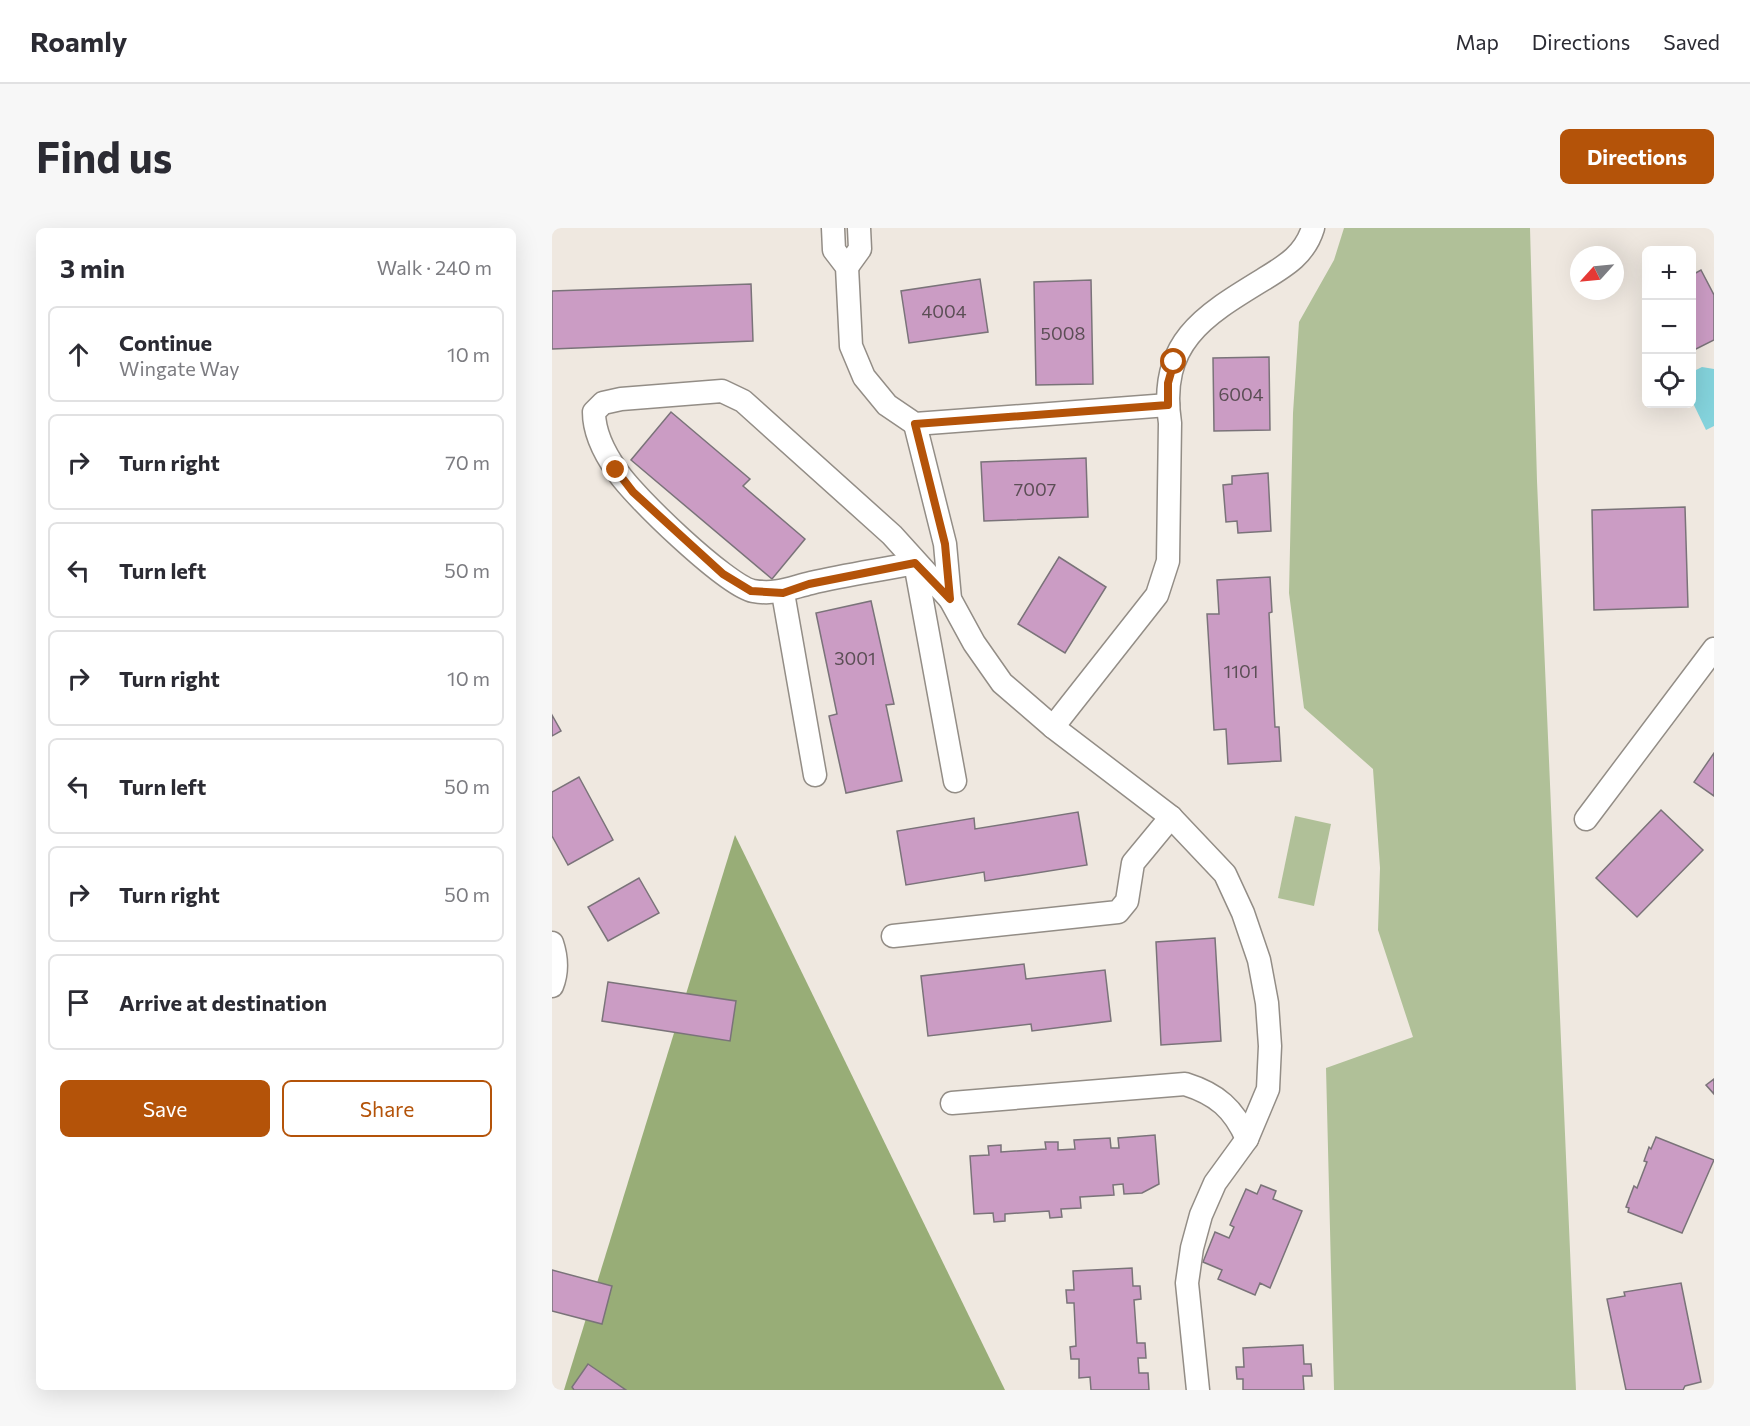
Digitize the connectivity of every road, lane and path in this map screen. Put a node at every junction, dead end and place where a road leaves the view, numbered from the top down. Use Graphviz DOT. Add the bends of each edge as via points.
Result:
graph roads {
  1 [pos="833,228"];
  2 [pos="859,228"];
  3 [pos="1313,228"];
  4 [pos="847,267"];
  5 [pos="1168,405"];
  6 [pos="915,424"];
  7 [pos="915,563"];
  8 [pos="783,593"];
  9 [pos="950,599"];
  10 [pos="1714,649"];
  11 [pos="1053,727"];
  12 [pos="815,775"];
  13 [pos="955,781"];
  14 [pos="1172,817"];
  15 [pos="1586,819"];
  16 [pos="893,936"];
  17 [pos="552,943"];
  18 [pos="552,986"];
  19 [pos="952,1103"];
  20 [pos="1246,1139"];
  21 [pos="1198,1390"];
  1 -- 4 [label="street" via="834,250"];
  2 -- 4 [label="street" via="860,249"];
  3 -- 5 [label="street" via="1309,242 1294,260 1215,309 1193,328 1174,362 1168,383"];
  4 -- 6 [label="street" via="851,346 864,377 887,405"];
  5 -- 6 [label="street"];
  5 -- 11 [label="street" via="1168,561 1157,595"];
  6 -- 9 [label="street" via="945,544"];
  7 -- 8 [label="street" via="809,584"];
  7 -- 8 [label="street" via="892,535 743,401 722,391 603,403 594,412 594,423 616,470 633,492 723,574 751,591"];
  7 -- 9 [label="street"];
  7 -- 13 [label="street"];
  8 -- 12 [label="street"];
  9 -- 11 [label="street" via="1002,683"];
  10 -- 15 [label="street"];
  11 -- 14 [label="street"];
  14 -- 16 [label="street" via="1133,863 1127,901 1118,912"];
  14 -- 20 [label="street" via="1225,874 1259,960 1270,1046 1268,1089"];
  17 -- 18 [label="street" via="557,957"];
  19 -- 20 [label="street" via="1185,1084 1226,1104"];
  20 -- 21 [label="street" via="1215,1183 1192,1248 1187,1282"];
}
